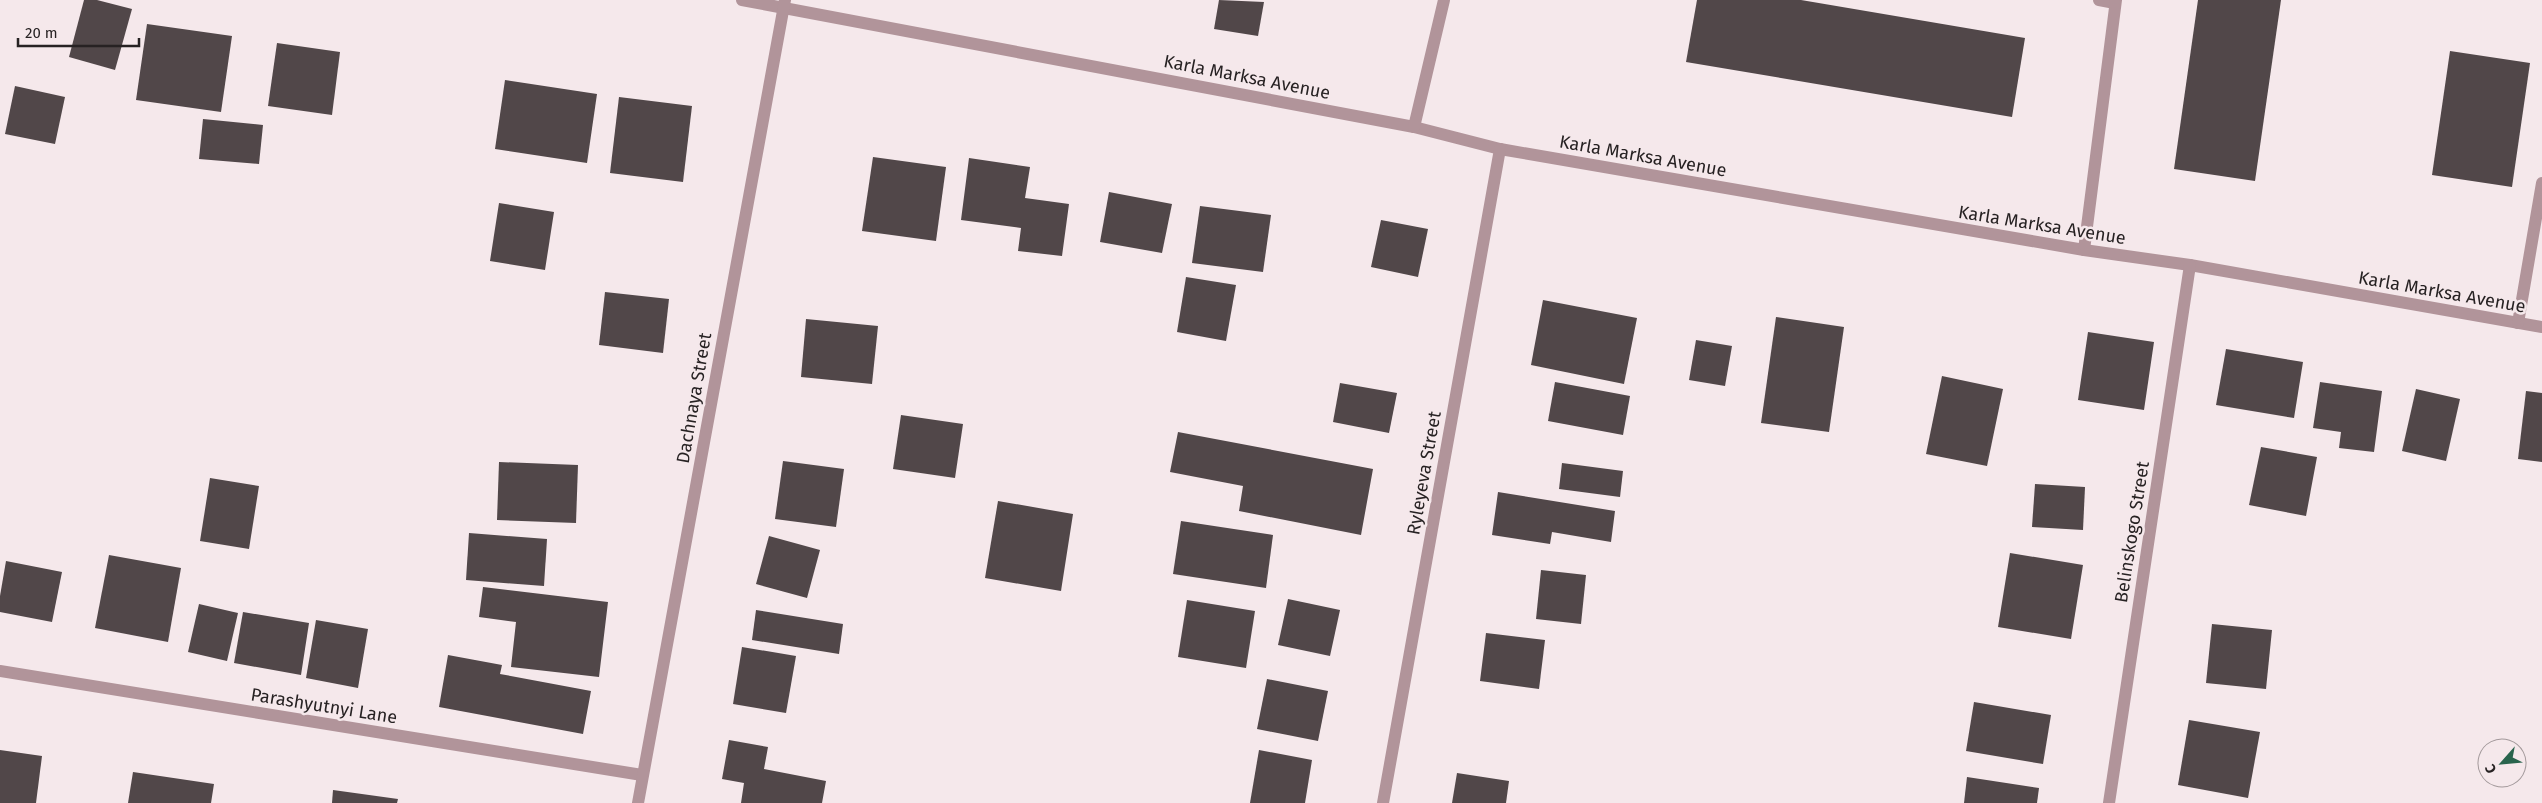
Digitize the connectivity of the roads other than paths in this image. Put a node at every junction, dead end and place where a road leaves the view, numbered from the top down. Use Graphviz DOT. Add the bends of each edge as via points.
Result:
graph roads {
  1 [pos="742,0"];
  2 [pos="1444,0"];
  3 [pos="2099,0"];
  4 [pos="2115,1"];
  5 [pos="784,3"];
  6 [pos="1414,127"];
  7 [pos="1500,149"];
  8 [pos="2542,183"];
  9 [pos="2084,250"];
  10 [pos="2190,266"];
  11 [pos="2518,323"];
  12 [pos="2542,327"];
  13 [pos="0,671"];
  14 [pos="642,775"];
  15 [pos="638,803"];
  16 [pos="1383,803"];
  17 [pos="2109,803"];
  1 -- 5 [label="street, Karla Marksa Avenue"];
  2 -- 6 [label="street"];
  3 -- 4 [label="street"];
  4 -- 9 [label="street"];
  5 -- 6 [label="street, Karla Marksa Avenue"];
  5 -- 14 [label="street, Dachnaya Street"];
  6 -- 7 [label="street, Karla Marksa Avenue"];
  7 -- 9 [label="street, Karla Marksa Avenue"];
  7 -- 16 [label="street, Ryleyeva Street"];
  8 -- 11 [label="street"];
  9 -- 10 [label="street, Karla Marksa Avenue"];
  10 -- 11 [label="street, Karla Marksa Avenue"];
  10 -- 17 [label="street, Belinskogo Street"];
  11 -- 12 [label="street, Karla Marksa Avenue"];
  13 -- 14 [label="street, Parashyutnyi Lane"];
  14 -- 15 [label="street, Dachnaya Street"];
}
